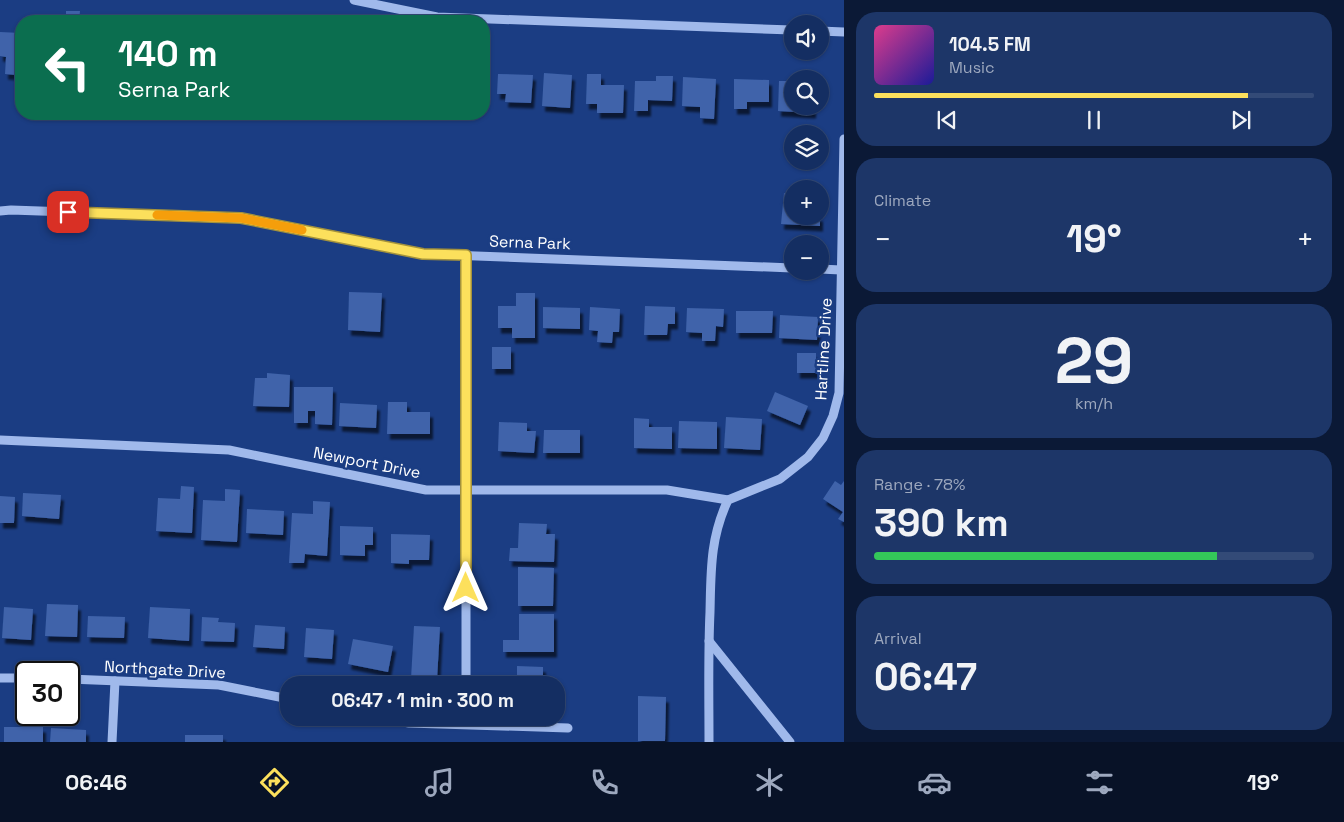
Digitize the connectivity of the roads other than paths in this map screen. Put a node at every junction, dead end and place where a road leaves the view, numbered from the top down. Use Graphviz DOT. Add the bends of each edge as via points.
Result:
graph roads {
  1 [pos="354,0"];
  2 [pos="427,15"];
  3 [pos="490,19"];
  4 [pos="784,30"];
  5 [pos="829,31"];
  6 [pos="844,32"];
  7 [pos="844,139"];
  8 [pos="0,212"];
  9 [pos="466,255"];
  10 [pos="784,268"];
  11 [pos="829,269"];
  12 [pos="841,270"];
  13 [pos="0,440"];
  14 [pos="466,490"];
  15 [pos="728,500"];
  16 [pos="709,641"];
  17 [pos="466,676"];
  18 [pos="0,678"];
  19 [pos="15,678"];
  20 [pos="80,679"];
  21 [pos="115,680"];
  22 [pos="280,697"];
  23 [pos="539,726"];
  24 [pos="568,728"];
  25 [pos="112,742"];
  26 [pos="709,742"];
  27 [pos="790,742"];
  1 -- 2 [label="street"];
  3 -- 4 [label="street"];
  5 -- 6 [label="street"];
  7 -- 12 [label="street, Hartline Drive"];
  8 -- 9 [label="street, Serna Park" via="241,218 423,254"];
  9 -- 10 [label="street, Serna Park"];
  9 -- 14 [label="street"];
  11 -- 12 [label="street"];
  12 -- 15 [label="street, Hartline Drive" via="839,394 823,438 808,457 780,478"];
  13 -- 14 [label="street, Newport Drive" via="229,450 426,490"];
  14 -- 15 [label="street, Newport Drive" via="667,490"];
  14 -- 17 [label="street"];
  15 -- 16 [label="street" via="715,536"];
  16 -- 26 [label="street"];
  16 -- 27 [label="street"];
  18 -- 19 [label="street"];
  20 -- 21 [label="street, Northgate Drive"];
  21 -- 22 [label="street, Northgate Drive" via="219,685"];
  21 -- 25 [label="street"];
  23 -- 24 [label="street"];
}
